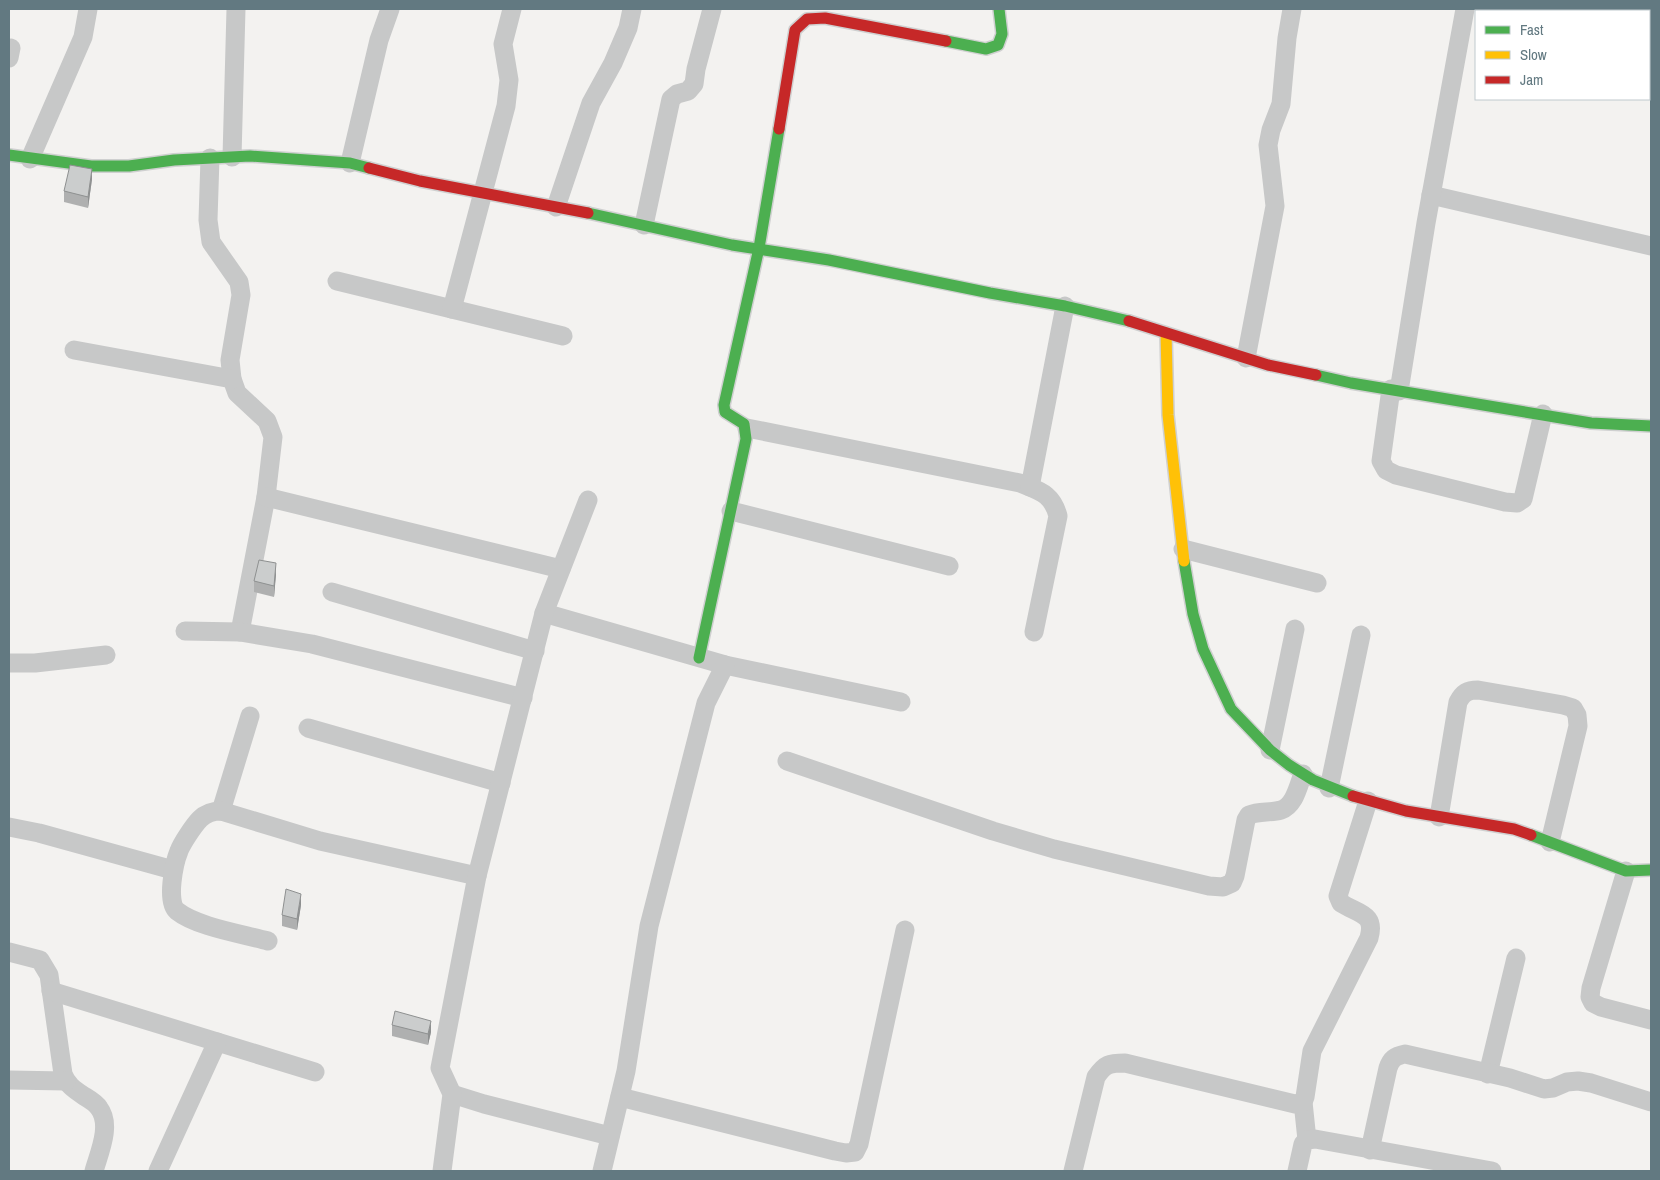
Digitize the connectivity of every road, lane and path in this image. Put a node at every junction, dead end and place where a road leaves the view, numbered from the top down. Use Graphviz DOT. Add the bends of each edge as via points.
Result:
graph roads {
  1 [pos="88,9"];
  2 [pos="236,9"];
  3 [pos="390,9"];
  4 [pos="512,9"];
  5 [pos="632,9"];
  6 [pos="712,9"];
  7 [pos="999,9"];
  8 [pos="1292,9"];
  9 [pos="1465,9"];
  10 [pos="9,155"];
  11 [pos="232,157"];
  12 [pos="210,158"];
  13 [pos="30,159"];
  14 [pos="350,163"];
  15 [pos="482,193"];
  16 [pos="1431,195"];
  17 [pos="556,207"];
  18 [pos="644,225"];
  19 [pos="1651,246"];
  20 [pos="759,248"];
  21 [pos="337,280"];
  22 [pos="1065,306"];
  23 [pos="452,309"];
  24 [pos="1166,333"];
  25 [pos="563,336"];
  26 [pos="74,350"];
  27 [pos="1246,358"];
  28 [pos="232,379"];
  29 [pos="1395,390"];
  30 [pos="1543,414"];
  31 [pos="1651,426"];
  32 [pos="747,428"];
  33 [pos="1030,487"];
  34 [pos="266,496"];
  35 [pos="588,500"];
  36 [pos="731,511"];
  37 [pos="1184,549"];
  38 [pos="948,566"];
  39 [pos="561,568"];
  40 [pos="1317,583"];
  41 [pos="332,592"];
  42 [pos="544,613"];
  43 [pos="1295,629"];
  44 [pos="185,631"];
  45 [pos="240,632"];
  46 [pos="1034,632"];
  47 [pos="1362,635"];
  48 [pos="535,650"];
  49 [pos="106,654"];
  50 [pos="699,658"];
  51 [pos="9,664"];
  52 [pos="725,664"];
  53 [pos="523,698"];
  54 [pos="901,702"];
  55 [pos="250,716"];
  56 [pos="308,728"];
  57 [pos="1270,750"];
  58 [pos="787,761"];
  59 [pos="1303,774"];
  60 [pos="501,783"];
  61 [pos="1329,788"];
  62 [pos="1368,801"];
  63 [pos="221,811"];
  64 [pos="1439,817"];
  65 [pos="9,827"];
  66 [pos="1550,842"];
  67 [pos="173,870"];
  68 [pos="1651,870"];
  69 [pos="1626,871"];
  70 [pos="477,876"];
  71 [pos="905,930"];
  72 [pos="268,942"];
  73 [pos="9,952"];
  74 [pos="1516,958"];
  75 [pos="51,991"];
  76 [pos="1651,1020"];
  77 [pos="216,1042"];
  78 [pos="314,1072"];
  79 [pos="1488,1074"];
  80 [pos="9,1080"];
  81 [pos="66,1081"];
  82 [pos="452,1094"];
  83 [pos="620,1097"];
  84 [pos="1302,1102"];
  85 [pos="1651,1102"];
  86 [pos="610,1136"];
  87 [pos="1307,1140"];
  88 [pos="1370,1150"];
  89 [pos="94,1171"];
  90 [pos="158,1171"];
  91 [pos="442,1171"];
  92 [pos="602,1171"];
  93 [pos="1074,1171"];
  94 [pos="1296,1171"];
  95 [pos="1492,1171"];
  1 -- 13 [label="street" via="83,37"];
  2 -- 11 [label="street"];
  3 -- 14 [label="street" via="379,40"];
  4 -- 15 [label="street" via="503,44 509,80 506,106"];
  5 -- 17 [label="street" via="613,64 591,103"];
  6 -- 18 [label="street" via="694,84 688,91 671,99"];
  7 -- 20 [label="street" via="1002,34 998,45 986,49 825,18 807,19 795,30"];
  8 -- 27 [label="street" via="1281,104 1268,145 1275,206"];
  9 -- 16 [label="street"];
  10 -- 13 [label="street"];
  11 -- 12 [label="street"];
  11 -- 14 [label="street"];
  12 -- 13 [label="street" via="129,166 91,166"];
  12 -- 28 [label="street" via="208,220 211,242 239,282 241,295 230,360"];
  14 -- 15 [label="street"];
  15 -- 17 [label="street"];
  15 -- 23 [label="street"];
  16 -- 19 [label="street"];
  16 -- 29 [label="street"];
  17 -- 18 [label="street"];
  18 -- 20 [label="street"];
  20 -- 22 [label="street"];
  20 -- 32 [label="street" via="724,405 725,412 743,421"];
  21 -- 23 [label="street"];
  22 -- 24 [label="street"];
  22 -- 33 [label="street"];
  23 -- 25 [label="street"];
  24 -- 27 [label="street"];
  24 -- 37 [label="street" via="1168,415"];
  26 -- 28 [label="street"];
  27 -- 29 [label="street" via="1297,372"];
  28 -- 34 [label="street" via="237,393 267,421 273,437"];
  29 -- 30 [label="street"];
  29 -- 30 [label="street" via="1382,461 1386,470 1505,502 1517,503 1523,499"];
  30 -- 31 [label="street" via="1591,423"];
  32 -- 33 [label="street"];
  32 -- 36 [label="street"];
  33 -- 46 [label="street" via="1044,493 1055,505 1058,516"];
  34 -- 39 [label="street"];
  34 -- 45 [label="street"];
  35 -- 39 [label="street"];
  36 -- 38 [label="street"];
  36 -- 50 [label="street"];
  37 -- 40 [label="street"];
  37 -- 57 [label="street" via="1193,614 1203,649 1231,709"];
  39 -- 42 [label="street"];
  41 -- 48 [label="street"];
  42 -- 48 [label="street"];
  42 -- 50 [label="street"];
  43 -- 57 [label="street"];
  44 -- 45 [label="street"];
  45 -- 53 [label="street" via="312,644"];
  47 -- 61 [label="street"];
  48 -- 53 [label="street"];
  49 -- 51 [label="street"];
  50 -- 52 [label="street"];
  52 -- 54 [label="street"];
  52 -- 83 [label="street" via="706,703 649,926"];
  53 -- 60 [label="street"];
  55 -- 63 [label="street"];
  56 -- 60 [label="street"];
  57 -- 59 [label="street"];
  58 -- 59 [label="street" via="1054,849 1222,887 1232,883 1235,876 1249,815 1281,810 1289,805"];
  59 -- 61 [label="street"];
  60 -- 70 [label="street"];
  61 -- 62 [label="street"];
  62 -- 64 [label="street"];
  62 -- 84 [label="street" via="1338,896 1341,903 1370,920 1372,928 1312,1051"];
  63 -- 67 [label="street" via="212,811 200,819 179,851"];
  63 -- 70 [label="street" via="320,841"];
  64 -- 66 [label="street" via="1514,829"];
  64 -- 66 [label="street" via="1458,702 1463,694 1478,690 1563,705 1573,708 1578,726"];
  65 -- 67 [label="street"];
  66 -- 69 [label="street"];
  67 -- 72 [label="street" via="171,901 175,910 198,922"];
  68 -- 69 [label="street"];
  69 -- 76 [label="street" via="1590,997 1601,1007"];
  70 -- 82 [label="street" via="440,1068"];
  71 -- 83 [label="street" via="859,1144 854,1152 840,1152"];
  73 -- 75 [label="street" via="40,960 49,975"];
  74 -- 79 [label="street"];
  75 -- 77 [label="street"];
  75 -- 81 [label="street"];
  77 -- 78 [label="street"];
  77 -- 90 [label="street"];
  79 -- 85 [label="street" via="1544,1089 1566,1082 1591,1083"];
  79 -- 88 [label="street" via="1405,1054 1397,1056 1388,1068"];
  80 -- 81 [label="street"];
  81 -- 89 [label="street" via="99,1106 104,1116 105,1128"];
  82 -- 86 [label="street"];
  82 -- 91 [label="street"];
  83 -- 86 [label="street"];
  84 -- 87 [label="street"];
  84 -- 93 [label="street" via="1294,1104 1125,1063 1112,1063 1102,1068 1096,1077"];
  86 -- 92 [label="street"];
  87 -- 88 [label="street"];
  87 -- 94 [label="street" via="1302,1144"];
  88 -- 95 [label="street"];
}
